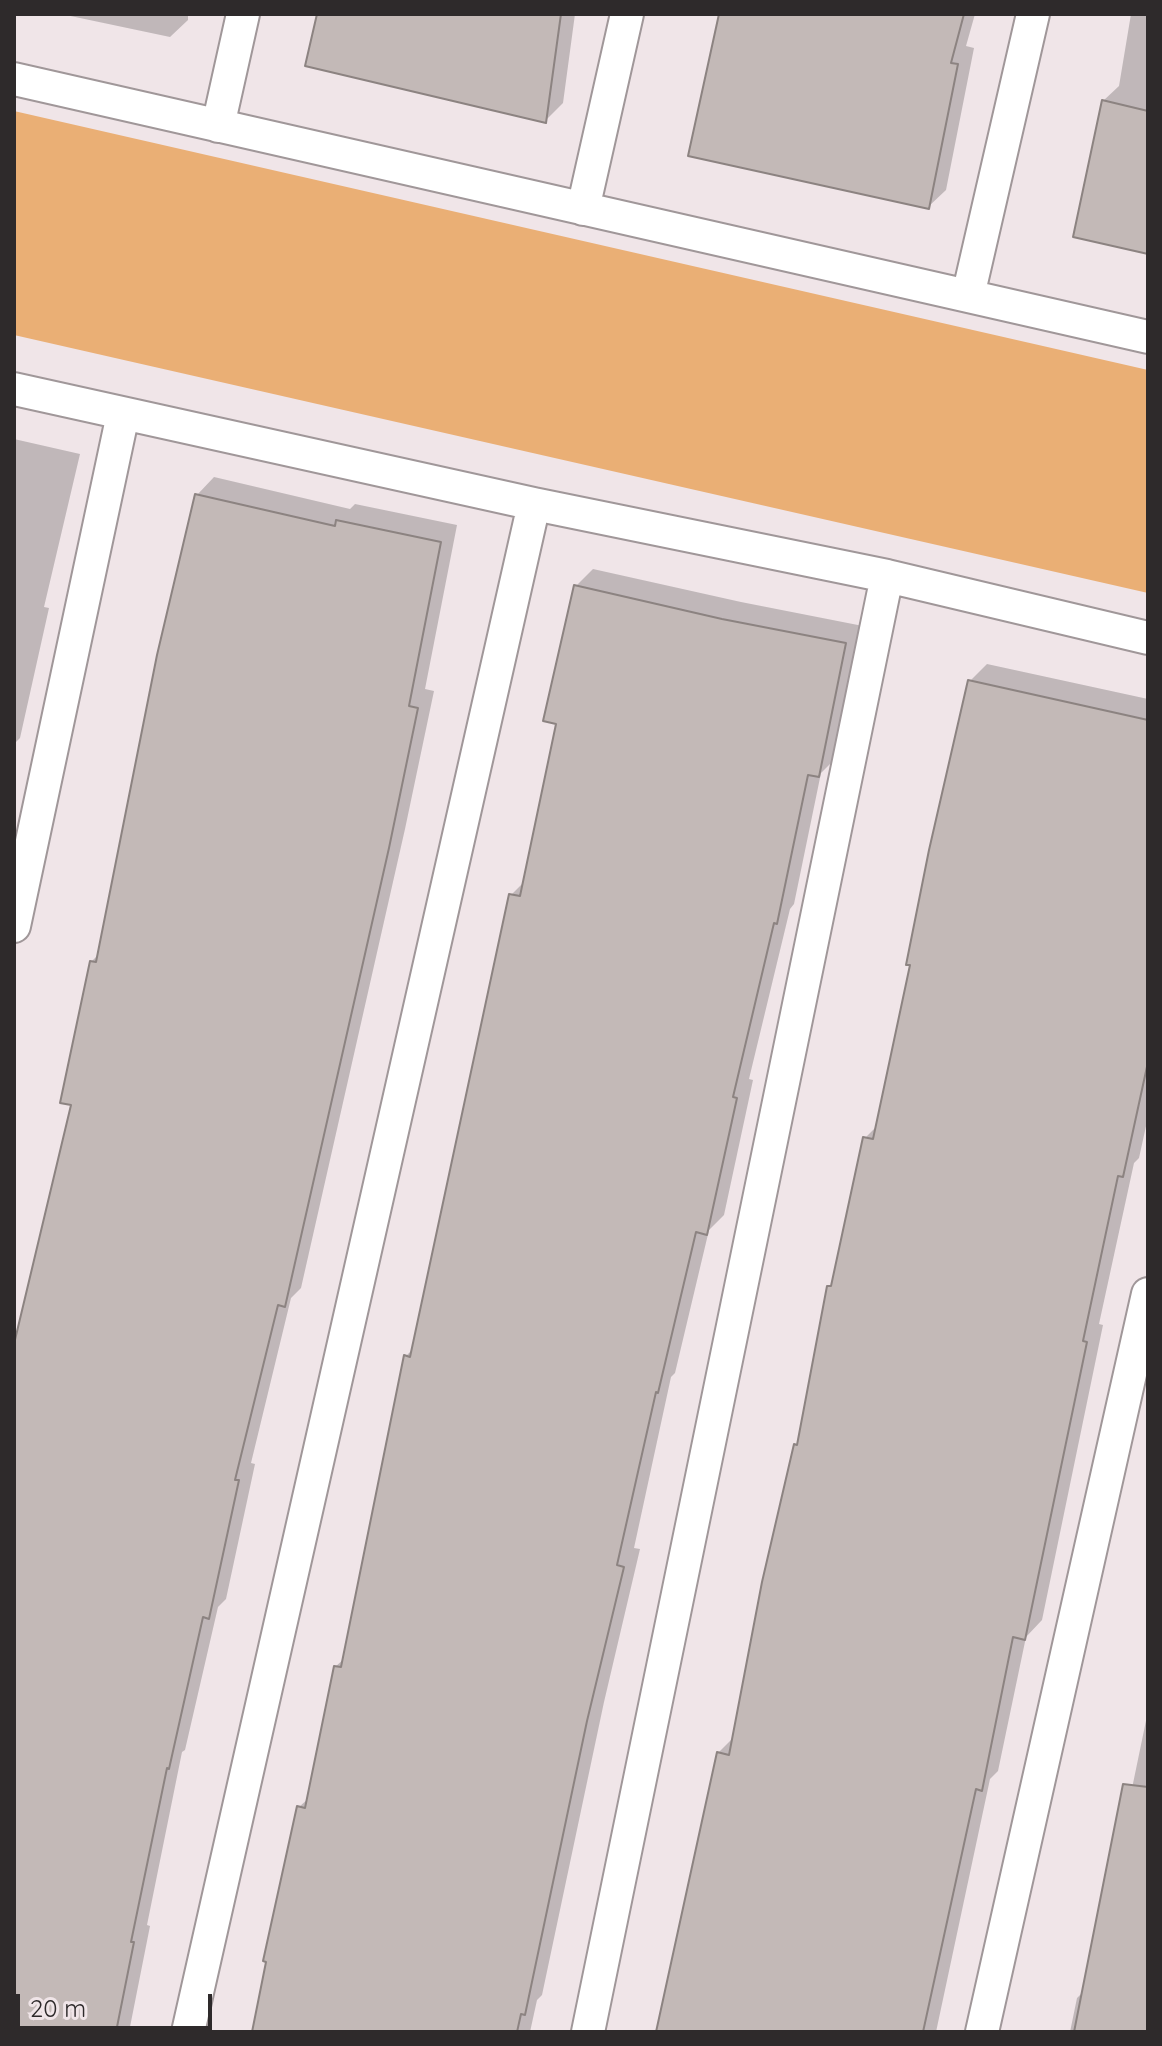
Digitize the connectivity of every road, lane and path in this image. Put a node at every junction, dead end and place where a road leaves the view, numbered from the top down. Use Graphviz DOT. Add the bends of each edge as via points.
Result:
graph roads {
  1 [pos="243,14"];
  2 [pos="627,14"];
  3 [pos="1033,14"];
  4 [pos="14,79"];
  5 [pos="218,126"];
  6 [pos="583,209"];
  7 [pos="968,296"];
  8 [pos="1148,337"];
  9 [pos="14,389"];
  10 [pos="123,414"];
  11 [pos="534,504"];
  12 [pos="887,576"];
  13 [pos="1148,638"];
  14 [pos="14,926"];
  15 [pos="1148,1294"];
  16 [pos="188,2032"];
  17 [pos="588,2032"];
  18 [pos="982,2032"];
  1 -- 5 [label="lane"];
  2 -- 6 [label="lane"];
  3 -- 7 [label="lane"];
  4 -- 5 [label="lane"];
  5 -- 6 [label="lane"];
  6 -- 7 [label="lane"];
  7 -- 8 [label="lane"];
  9 -- 10 [label="lane"];
  10 -- 11 [label="lane"];
  10 -- 14 [label="lane"];
  11 -- 12 [label="lane"];
  11 -- 16 [label="lane"];
  12 -- 13 [label="lane"];
  12 -- 17 [label="lane"];
  15 -- 18 [label="lane"];
}
